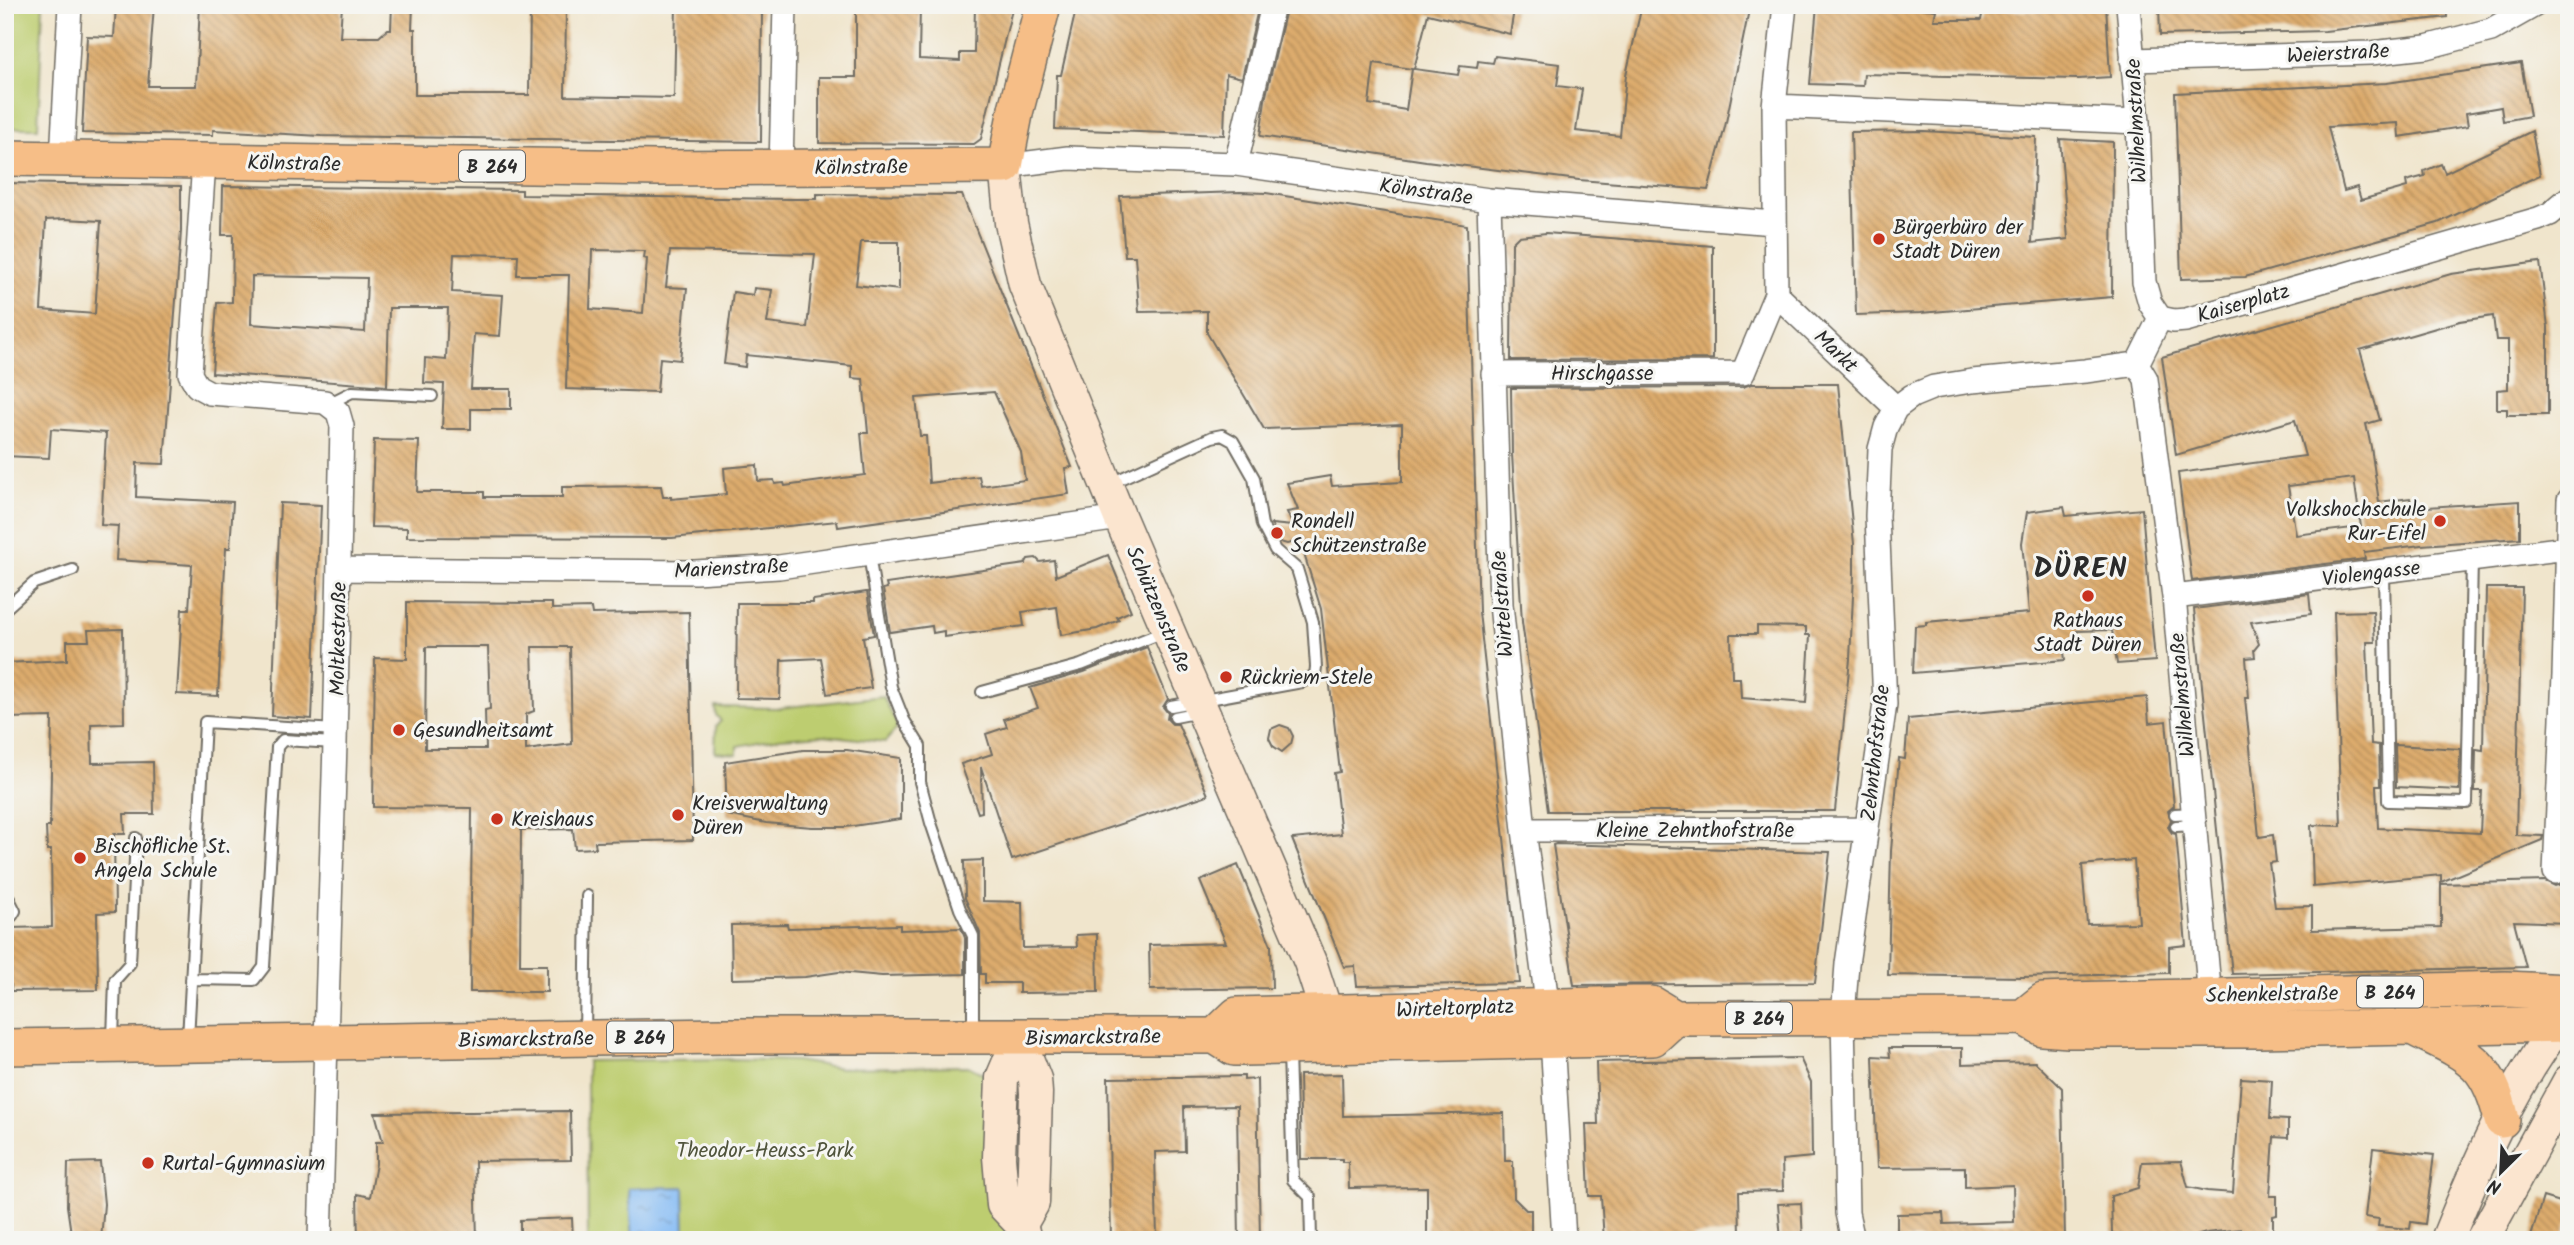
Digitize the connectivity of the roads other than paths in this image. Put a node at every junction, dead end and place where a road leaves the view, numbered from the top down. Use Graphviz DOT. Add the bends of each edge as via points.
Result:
graph roads {
  1 [pos="70,5"];
  2 [pos="785,5"];
  3 [pos="1043,5"];
  4 [pos="1273,5"];
  5 [pos="1786,5"];
  6 [pos="2128,5"];
  7 [pos="2535,5"];
  8 [pos="2132,60"];
  9 [pos="1774,106"];
  10 [pos="2138,122"];
  11 [pos="5,158"];
  12 [pos="62,159"];
  13 [pos="204,162"];
  14 [pos="1236,164"];
  15 [pos="1005,166"];
  16 [pos="781,167"];
  17 [pos="2569,198"];
  18 [pos="1489,200"];
  19 [pos="1774,223"];
  20 [pos="1776,294"];
  21 [pos="2160,317"];
  22 [pos="2137,365"];
  23 [pos="1493,374"];
  24 [pos="432,396"];
  25 [pos="328,404"];
  26 [pos="1896,408"];
  27 [pos="1106,485"];
  28 [pos="2569,500"];
  29 [pos="1120,518"];
  30 [pos="2567,548"];
  31 [pos="869,555"];
  32 [pos="2472,560"];
  33 [pos="339,569"];
  34 [pos="73,570"];
  35 [pos="2384,571"];
  36 [pos="2174,597"];
  37 [pos="5,609"];
  38 [pos="1168,629"];
  39 [pos="2567,675"];
  40 [pos="982,692"];
  41 [pos="1187,709"];
  42 [pos="335,736"];
  43 [pos="1866,829"];
  44 [pos="1524,830"];
  45 [pos="136,838"];
  46 [pos="2555,872"];
  47 [pos="5,891"];
  48 [pos="587,896"];
  49 [pos="5,917"];
  50 [pos="191,979"];
  51 [pos="1548,1005"];
  52 [pos="2211,1012"];
  53 [pos="2566,1012"];
  54 [pos="1843,1017"];
  55 [pos="1675,1018"];
  56 [pos="1332,1028"];
  57 [pos="2413,1028"];
  58 [pos="1215,1036"];
  59 [pos="973,1037"];
  60 [pos="584,1038"];
  61 [pos="1019,1038"];
  62 [pos="1552,1039"];
  63 [pos="327,1043"];
  64 [pos="187,1044"];
  65 [pos="113,1045"];
  66 [pos="1289,1046"];
  67 [pos="5,1047"];
  68 [pos="2569,1081"];
  69 [pos="2502,1120"];
  70 [pos="1023,1232"];
  71 [pos="1564,1232"];
  72 [pos="320,1240"];
  73 [pos="1311,1240"];
  74 [pos="1853,1240"];
  75 [pos="2447,1240"];
  76 [pos="2482,1240"];
  1 -- 12 [label="street"];
  2 -- 16 [label="street"];
  3 -- 15 [label="main road"];
  4 -- 14 [label="street"];
  5 -- 9 [label="street"];
  6 -- 8 [label="street, Wilhelmstraße"];
  7 -- 8 [label="street, Weierstraße" via="2491,30 2426,47 2371,53"];
  8 -- 10 [label="street, Wilhelmstraße"];
  9 -- 10 [label="street"];
  9 -- 19 [label="street"];
  10 -- 21 [label="street, Wilhelmstraße" via="2144,282"];
  11 -- 12 [label="main road, Kölnstraße / B 264"];
  12 -- 13 [label="main road, Kölnstraße / B 264"];
  13 -- 16 [label="main road, Kölnstraße / B 264"];
  13 -- 25 [label="street" via="190,374 197,386 210,393"];
  14 -- 15 [label="street, Kölnstraße" via="1068,158"];
  14 -- 18 [label="street, Kölnstraße"];
  15 -- 16 [label="main road, Kölnstraße / B 264"];
  15 -- 27 [label="street, Schützenstraße" via="1010,223 1025,285"];
  17 -- 21 [label="street, Kaiserplatz" via="2538,219 2186,320"];
  18 -- 19 [label="street, Kölnstraße"];
  18 -- 23 [label="street, Wirtelstraße"];
  19 -- 20 [label="street"];
  20 -- 23 [label="street, Hirschgasse" via="1743,373"];
  20 -- 26 [label="street, Markt"];
  21 -- 22 [label="street"];
  22 -- 26 [label="street" via="1934,387"];
  22 -- 36 [label="street, Wilhelmstraße" via="2146,379"];
  23 -- 44 [label="street, Wirtelstraße" via="1500,604"];
  24 -- 25 [label="lane" via="352,392"];
  25 -- 33 [label="street, Moltkestraße" via="338,412 342,426"];
  26 -- 43 [label="street, Zehnthofstraße" via="1880,449 1877,516 1885,704"];
  27 -- 29 [label="street, Schützenstraße"];
  27 -- 41 [label="lane" via="1222,435 1233,441 1254,478 1262,525 1275,551 1297,569 1313,622 1315,675"];
  28 -- 30 [label="street"];
  29 -- 31 [label="street, Marienstraße"];
  29 -- 38 [label="street, Schützenstraße"];
  30 -- 32 [label="street, Violengasse"];
  30 -- 39 [label="street"];
  31 -- 33 [label="street, Marienstraße" via="695,572"];
  31 -- 59 [label="lane" via="891,687 920,746 920,782 931,823 973,936"];
  32 -- 35 [label="street, Violengasse"];
  32 -- 35 [label="lane" via="2468,803 2388,801"];
  33 -- 42 [label="street, Moltkestraße"];
  34 -- 37 [label="lane" via="34,583"];
  35 -- 36 [label="street, Violengasse"];
  36 -- 52 [label="street, Wilhelmstraße" via="2186,816"];
  38 -- 40 [label="lane" via="1081,665"];
  38 -- 41 [label="street, Schützenstraße"];
  39 -- 46 [label="street"];
  41 -- 56 [label="street, Schützenstraße" via="1310,962"];
  42 -- 50 [label="lane" via="283,740 277,747 264,967 254,980"];
  42 -- 50 [label="lane" via="205,722"];
  42 -- 63 [label="street, Moltkestraße"];
  43 -- 44 [label="street, Kleine Zehnthofstraße"];
  43 -- 54 [label="street, Zehnthofstraße"];
  44 -- 51 [label="street, Wirtelstraße"];
  45 -- 65 [label="lane" via="130,963 114,980"];
  47 -- 49 [label="lane" via="15,911"];
  48 -- 60 [label="lane"];
  50 -- 64 [label="lane"];
  51 -- 55 [label="main road, Schenkelstraße / B 264" via="1652,1004"];
  51 -- 56 [label="main road, Wirteltorplatz / B 264"];
  51 -- 62 [label="street"];
  52 -- 53 [label="main road, Schenkelstraße / B 264" via="2506,989"];
  52 -- 54 [label="main road, Schenkelstraße / B 264" via="2052,1029 2023,1017"];
  52 -- 57 [label="main road, Schenkelstraße / B 264"];
  53 -- 57 [label="main road, Schenkelstraße / B 264"];
  53 -- 69 [label="street" via="2525,1073"];
  54 -- 55 [label="main road, Schenkelstraße / B 264"];
  54 -- 74 [label="street, Zehnthofstraße" via="1847,1213"];
  55 -- 62 [label="main road, B 264" via="1653,1038"];
  56 -- 58 [label="main road, B 264" via="1237,1015"];
  56 -- 62 [label="main road, Wirteltorplatz / B 264"];
  56 -- 66 [label="main road, Bismarckstraße / B 264"];
  57 -- 69 [label="main road" via="2456,1049 2483,1070 2495,1091"];
  58 -- 61 [label="main road, Bismarckstraße / B 264"];
  58 -- 66 [label="main road, Bismarckstraße / B 264" via="1234,1048"];
  59 -- 60 [label="main road, Bismarckstraße / B 264"];
  59 -- 61 [label="main road, Bismarckstraße / B 264"];
  60 -- 63 [label="main road, Bismarckstraße / B 264"];
  61 -- 70 [label="street" via="1036,1093 1033,1203"];
  62 -- 71 [label="street"];
  63 -- 64 [label="main road, Bismarckstraße / B 264"];
  63 -- 72 [label="street, Moltkestraße"];
  64 -- 65 [label="main road, Bismarckstraße / B 264"];
  65 -- 67 [label="main road, Bismarckstraße / B 264"];
  66 -- 73 [label="lane" via="1293,1180 1310,1197"];
  68 -- 76 [label="street"];
  69 -- 75 [label="street"];
}
